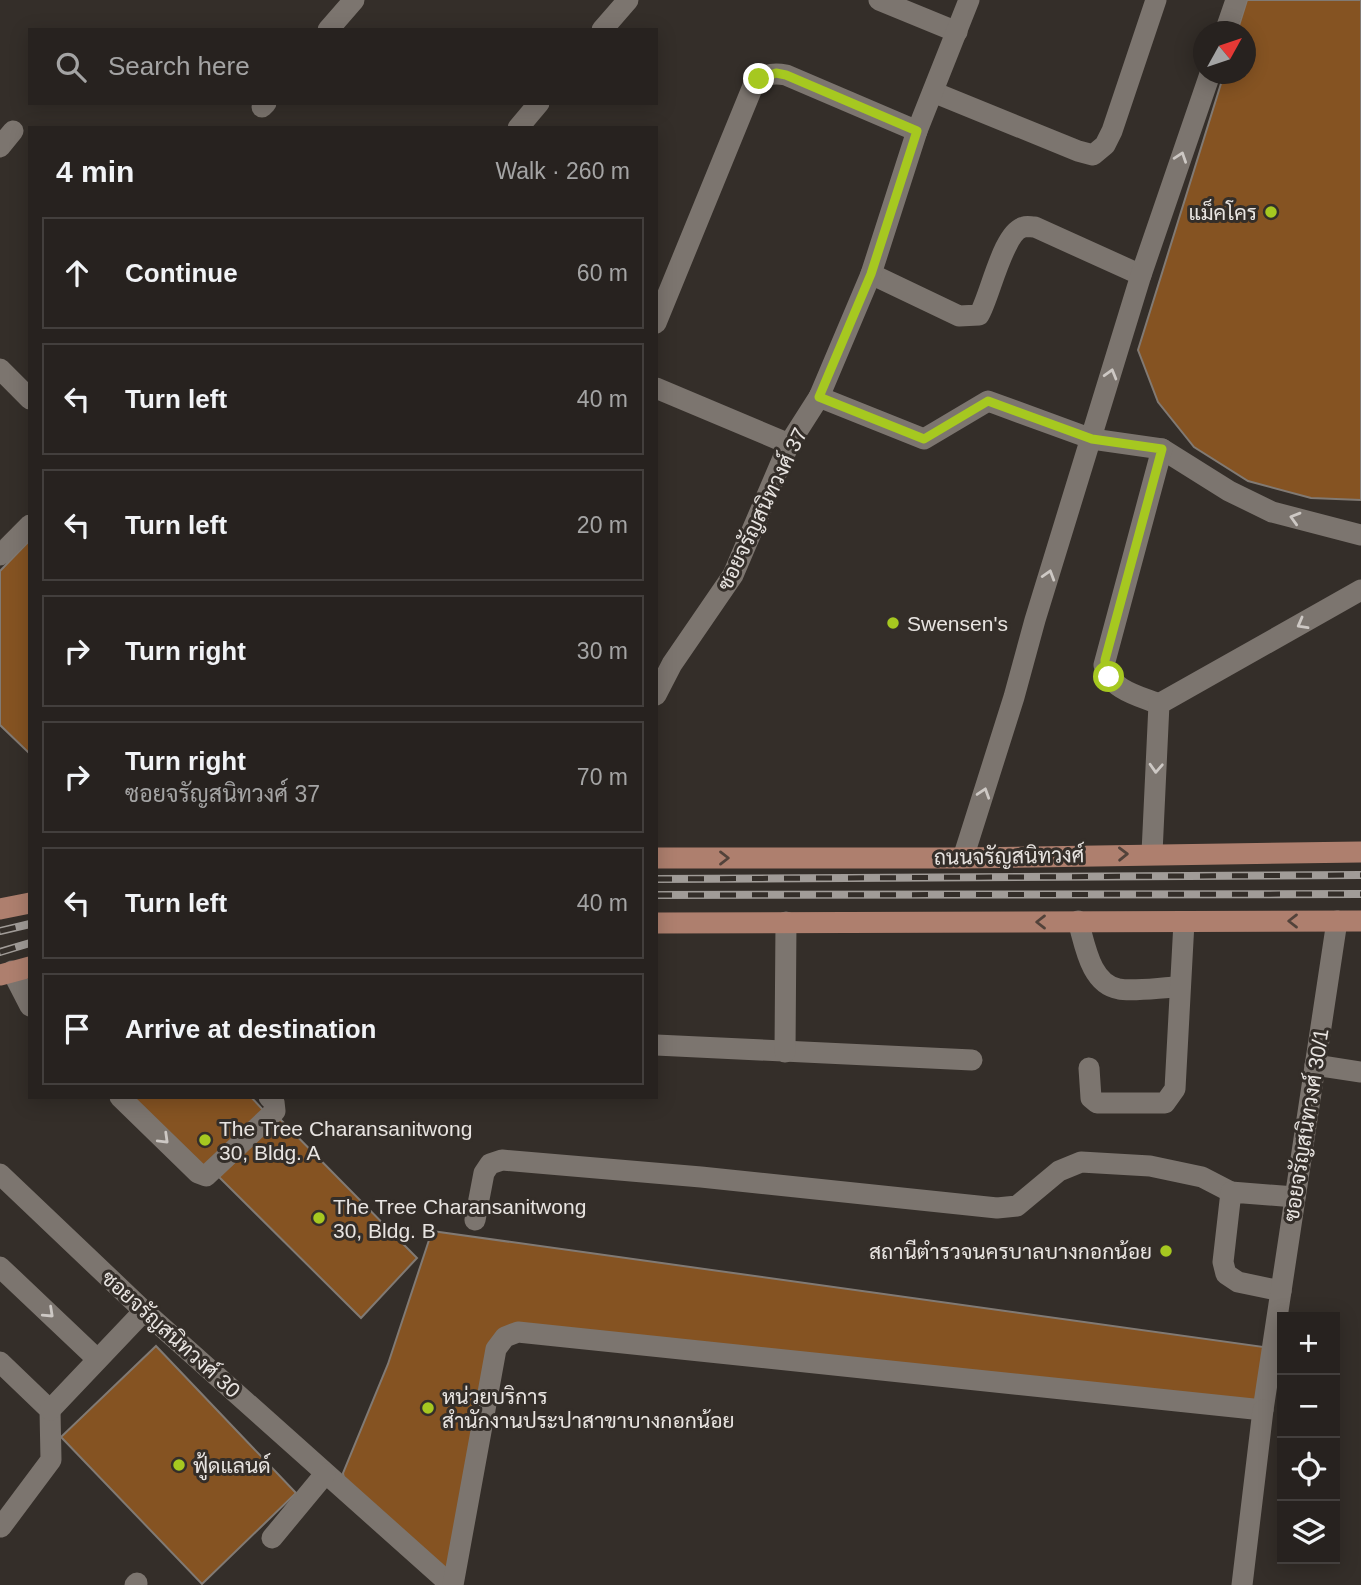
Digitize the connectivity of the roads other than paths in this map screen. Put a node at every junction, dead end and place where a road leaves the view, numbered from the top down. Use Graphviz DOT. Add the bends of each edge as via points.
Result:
graph roads {
  1 [pos="354,0"];
  2 [pos="628,0"];
  3 [pos="879,0"];
  4 [pos="969,0"];
  5 [pos="1156,0"];
  6 [pos="1236,0"];
  7 [pos="1229,21"];
  8 [pos="330,28"];
  9 [pos="604,28"];
  10 [pos="957,32"];
  11 [pos="1207,84"];
  12 [pos="933,92"];
  13 [pos="537,105"];
  14 [pos="519,126"];
  15 [pos="917,131"];
  16 [pos="871,274"];
  17 [pos="1141,275"];
  18 [pos="658,318"];
  19 [pos="0,369"];
  20 [pos="658,389"];
  21 [pos="28,397"];
  22 [pos="819,397"];
  23 [pos="1092,439"];
  24 [pos="789,444"];
  25 [pos="1162,449"];
  26 [pos="28,527"];
  27 [pos="1361,535"];
  28 [pos="0,555"];
  29 [pos="1361,590"];
  30 [pos="658,691"];
  31 [pos="1159,704"];
  32 [pos="1361,852"];
  33 [pos="1152,853"];
  34 [pos="658,858"];
  35 [pos="962,858"];
  36 [pos="28,903"];
  37 [pos="0,909"];
  38 [pos="1078,921"];
  39 [pos="1337,921"];
  40 [pos="1361,921"];
  41 [pos="786,922"];
  42 [pos="1184,922"];
  43 [pos="658,923"];
  44 [pos="14,971"];
  45 [pos="1180,987"];
  46 [pos="28,1002"];
  47 [pos="658,1045"];
  48 [pos="785,1052"];
  49 [pos="972,1060"];
  50 [pos="1315,1065"];
  51 [pos="1089,1068"];
  52 [pos="1361,1072"];
  53 [pos="122,1099"];
  54 [pos="270,1099"];
  55 [pos="0,1174"];
  56 [pos="1231,1192"];
  57 [pos="1295,1197"];
  58 [pos="475,1220"];
  59 [pos="0,1267"];
  60 [pos="1281,1291"];
  61 [pos="144,1311"];
  62 [pos="97,1359"];
  63 [pos="0,1362"];
  64 [pos="50,1410"];
  65 [pos="1263,1410"];
  66 [pos="325,1474"];
  67 [pos="1,1527"];
  68 [pos="272,1538"];
  69 [pos="452,1585"];
  70 [pos="1242,1585"];
  1 -- 8 [label="street"];
  2 -- 9 [label="street"];
  3 -- 10 [label="street"];
  4 -- 10 [label="street, ซอยจรัญสนิทวงศ์ 37"];
  5 -- 12 [label="street" via="1112,131 1093,155"];
  6 -- 7 [label="street"];
  10 -- 12 [label="street, ซอยจรัญสนิทวงศ์ 37"];
  17 -- 11 [label="street, one-way"];
  12 -- 15 [label="street, ซอยจรัญสนิทวงศ์ 37"];
  13 -- 14 [label="street"];
  15 -- 16 [label="street, ซอยจรัญสนิทวงศ์ 37"];
  15 -- 18 [label="street" via="786,75 759,79"];
  16 -- 17 [label="street" via="959,316 979,315 1005,248 1023,226 1035,227"];
  16 -- 22 [label="street, ซอยจรัญสนิทวงศ์ 37"];
  23 -- 17 [label="street, one-way"];
  19 -- 21 [label="street"];
  20 -- 24 [label="street"];
  22 -- 23 [label="street" via="924,439 988,401"];
  22 -- 24 [label="street, ซอยจรัญสนิทวงศ์ 37"];
  23 -- 25 [label="street"];
  35 -- 23 [label="street, one-way"];
  24 -- 30 [label="street, ซอยจรัญสนิทวงศ์ 37" via="733,575"];
  27 -- 25 [label="street, one-way" via="1272,512"];
  25 -- 31 [label="street" via="1104,665 1121,689"];
  26 -- 28 [label="street"];
  29 -- 31 [label="street, one-way"];
  31 -- 33 [label="street, one-way"];
  32 -- 33 [label="main road, ถนนจรัญสนิทวงศ์"];
  35 -- 33 [label="main road, ถนนจรัญสนิทวงศ์, one-way"];
  34 -- 35 [label="main road, ถนนจรัญสนิทวงศ์, one-way"];
  36 -- 37 [label="main road"];
  38 -- 41 [label="main road, one-way"];
  38 -- 42 [label="main road"];
  38 -- 45 [label="street" via="1101,980 1118,989"];
  39 -- 40 [label="main road"];
  39 -- 42 [label="main road, one-way"];
  39 -- 50 [label="street, ซอยจรัญสนิทวงศ์ 30/1"];
  41 -- 43 [label="main road"];
  41 -- 48 [label="street"];
  42 -- 45 [label="street"];
  44 -- 46 [label="street"];
  45 -- 51 [label="street" via="1175,1089 1165,1102 1097,1103 1091,1098"];
  47 -- 48 [label="street"];
  48 -- 49 [label="street"];
  50 -- 52 [label="street"];
  50 -- 57 [label="street, ซอยจรัญสนิทวงศ์ 30/1"];
  53 -- 54 [label="street, one-way" via="205,1176 275,1111"];
  55 -- 61 [label="street, ซอยจรัญสนิทวงศ์ 30"];
  56 -- 57 [label="street"];
  56 -- 58 [label="street" via="1202,1177 1150,1166 1081,1162 1059,1171 1017,1206 997,1208 502,1160 490,1164 484,1173"];
  56 -- 60 [label="street" via="1223,1262 1226,1274 1238,1282"];
  57 -- 60 [label="street, ซอยจรัญสนิทวงศ์ 30/1"];
  59 -- 62 [label="street, one-way"];
  60 -- 65 [label="street, ซอยจรัญสนิทวงศ์ 30/1"];
  61 -- 62 [label="street"];
  61 -- 66 [label="street, ซอยจรัญสนิทวงศ์ 30"];
  62 -- 64 [label="street"];
  63 -- 64 [label="street"];
  64 -- 67 [label="street" via="51,1460"];
  65 -- 69 [label="street" via="519,1332 505,1337 496,1349"];
  65 -- 70 [label="street, ซอยจรัญสนิทวงศ์ 30/1"];
  66 -- 68 [label="street"];
  66 -- 69 [label="street, ซอยจรัญสนิทวงศ์ 30"];
}
